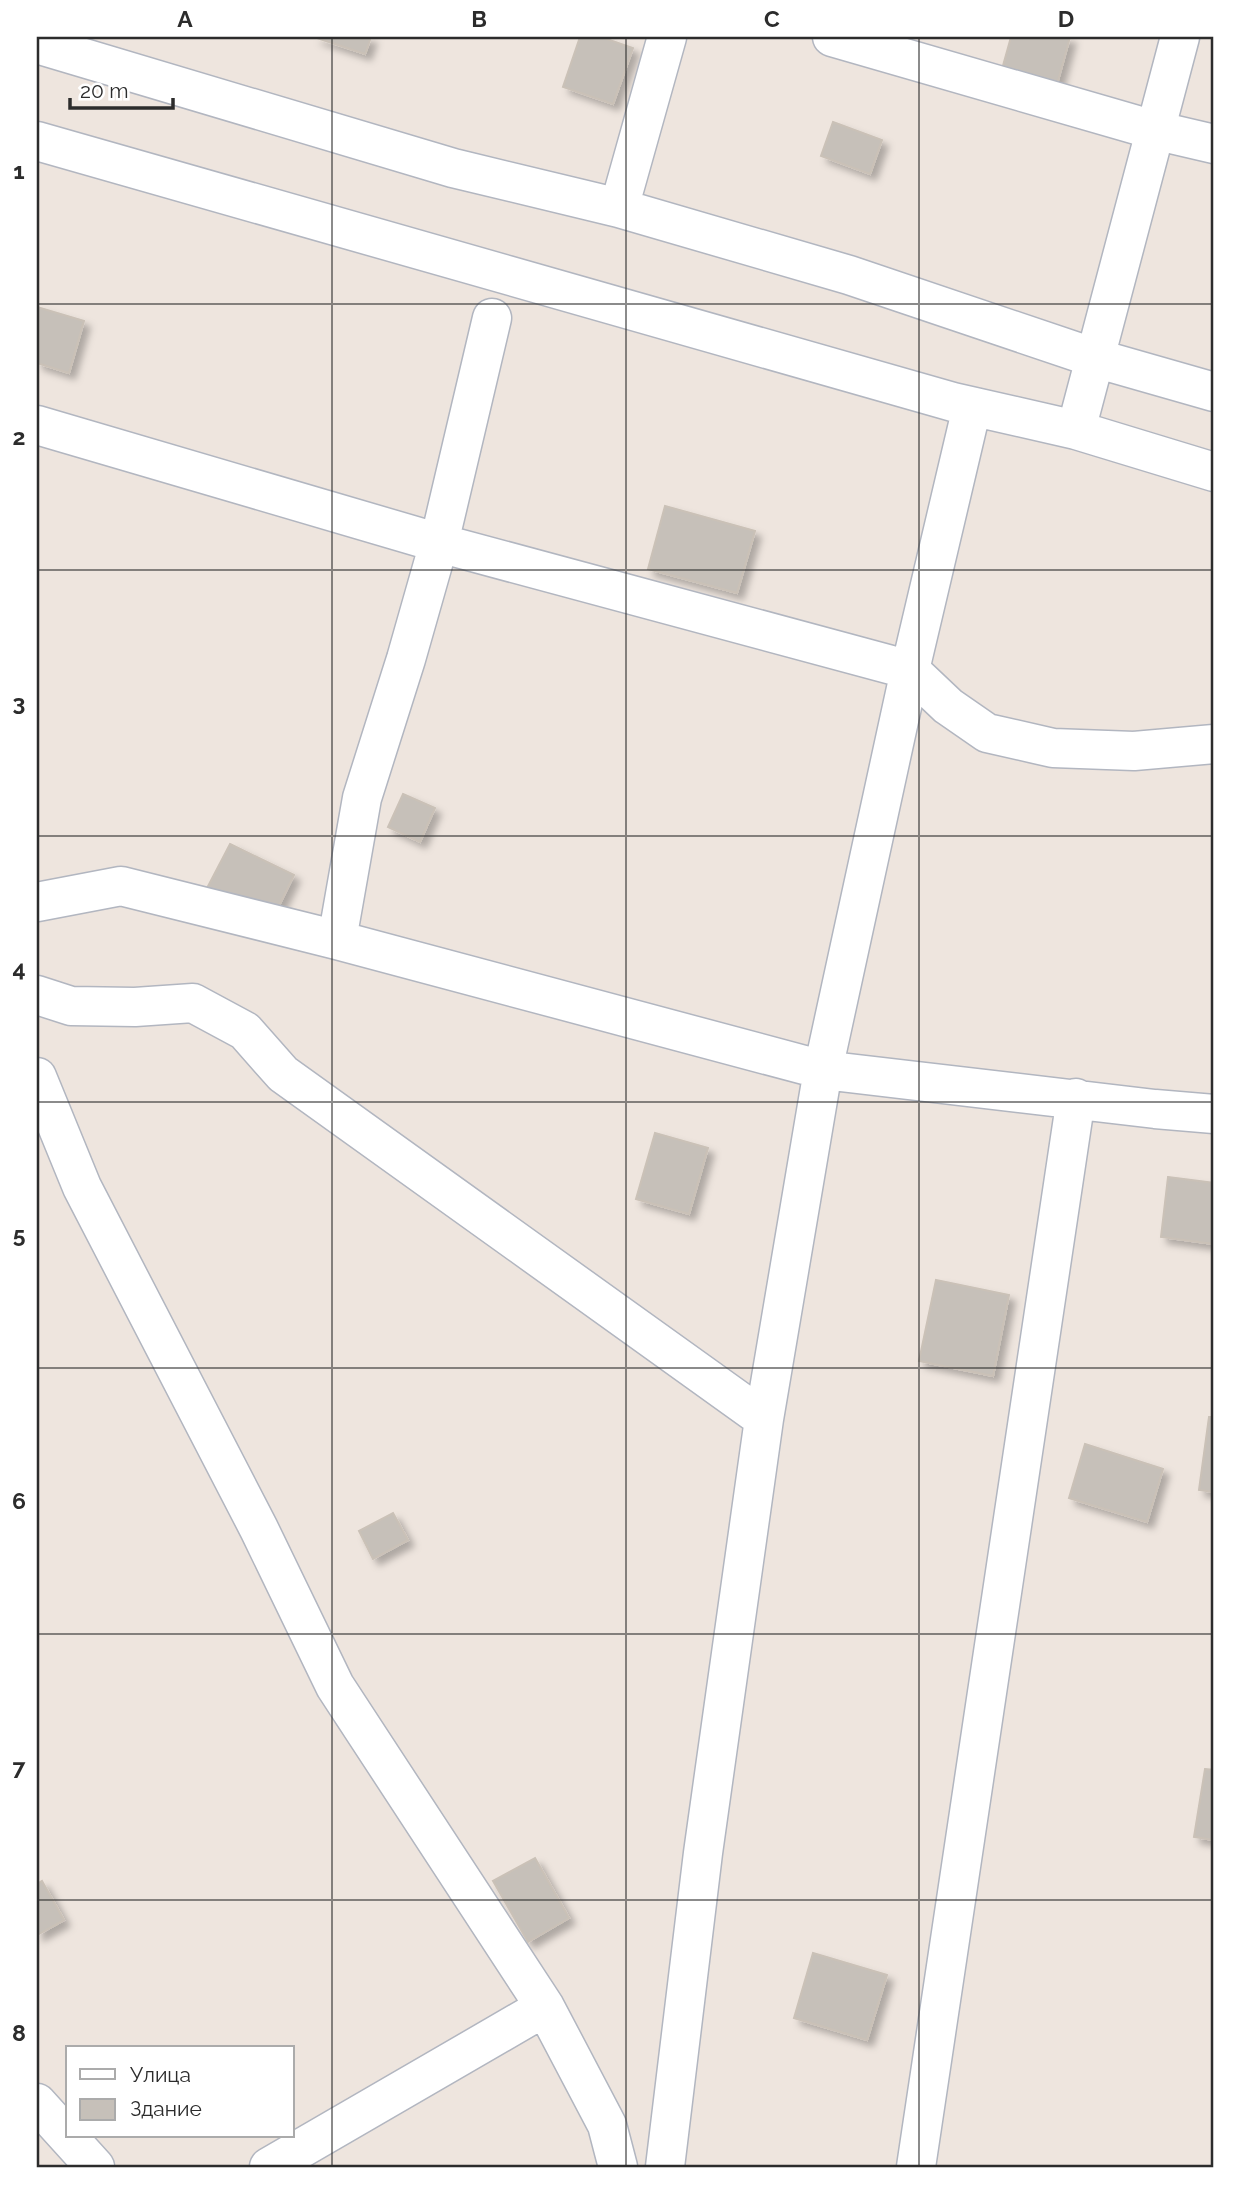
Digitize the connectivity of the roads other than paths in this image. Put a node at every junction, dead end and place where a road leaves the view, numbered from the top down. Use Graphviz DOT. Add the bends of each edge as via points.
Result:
graph roads {
  1 [pos="667,37"];
  2 [pos="832,37"];
  3 [pos="1180,37"];
  4 [pos="37,44"];
  5 [pos="1154,130"];
  6 [pos="37,141"];
  7 [pos="1214,144"];
  8 [pos="619,208"];
  9 [pos="492,318"];
  10 [pos="1095,358"];
  11 [pos="1214,392"];
  12 [pos="972,407"];
  13 [pos="37,425"];
  14 [pos="1076,430"];
  15 [pos="1214,472"];
  16 [pos="439,543"];
  17 [pos="910,670"];
  18 [pos="1214,744"];
  19 [pos="37,902"];
  20 [pos="337,940"];
  21 [pos="37,995"];
  22 [pos="823,1070"];
  23 [pos="37,1077"];
  24 [pos="1076,1098"];
  25 [pos="1214,1114"];
  26 [pos="764,1419"];
  27 [pos="544,2007"];
  28 [pos="37,2103"];
  29 [pos="66,2135"];
  30 [pos="69,2138"];
  31 [pos="95,2167"];
  32 [pos="269,2167"];
  33 [pos="618,2167"];
  34 [pos="665,2167"];
  35 [pos="916,2167"];
  1 -- 8 [label="street"];
  2 -- 5 [label="street"];
  3 -- 5 [label="street"];
  4 -- 8 [label="street" via="453,168"];
  5 -- 7 [label="street"];
  5 -- 10 [label="street"];
  6 -- 12 [label="street"];
  8 -- 10 [label="street" via="849,275"];
  9 -- 16 [label="street"];
  10 -- 11 [label="street"];
  10 -- 14 [label="street"];
  12 -- 14 [label="street"];
  12 -- 17 [label="street"];
  13 -- 16 [label="street"];
  14 -- 15 [label="street"];
  16 -- 17 [label="street"];
  16 -- 20 [label="street" via="362,798"];
  17 -- 18 [label="street" via="948,706 987,733 1053,748 1134,751"];
  17 -- 22 [label="street"];
  19 -- 20 [label="street" via="121,886"];
  20 -- 22 [label="street"];
  21 -- 26 [label="street" via="71,1006 193,1003 245,1031 283,1074"];
  22 -- 24 [label="street"];
  22 -- 26 [label="street"];
  23 -- 27 [label="street" via="82,1187 335,1686"];
  24 -- 25 [label="street"];
  24 -- 35 [label="street"];
  26 -- 34 [label="street" via="703,1853"];
  27 -- 32 [label="street"];
  27 -- 33 [label="street" via="607,2125"];
  28 -- 29 [label="street"];
  30 -- 31 [label="street"];
}
